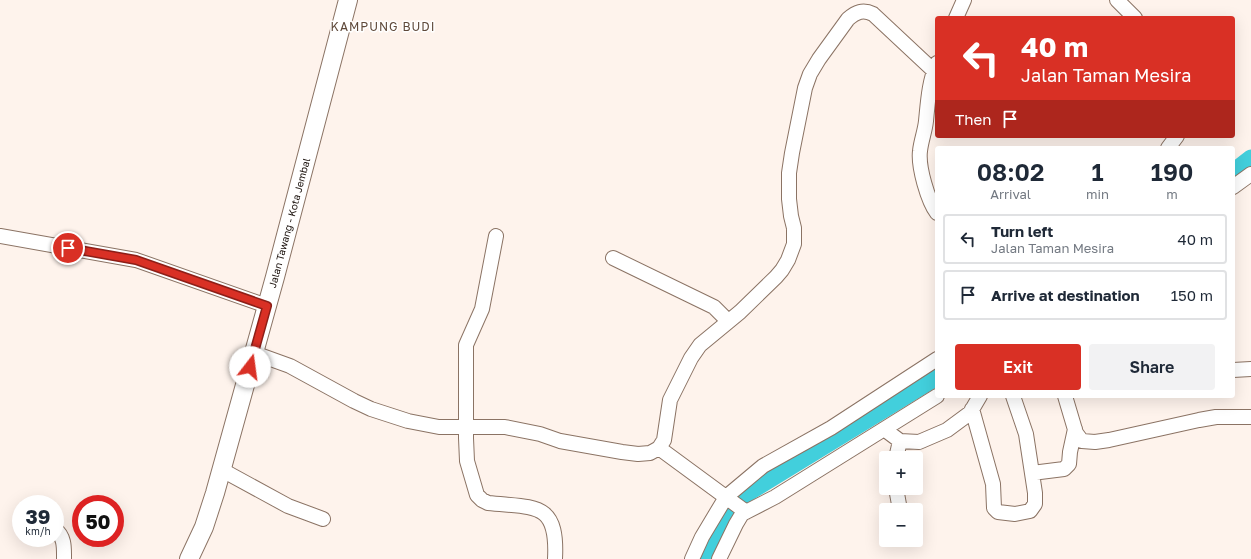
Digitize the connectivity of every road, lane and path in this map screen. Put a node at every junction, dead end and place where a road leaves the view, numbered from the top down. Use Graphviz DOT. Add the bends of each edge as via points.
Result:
graph roads {
  1 [pos="348,0"];
  2 [pos="964,0"];
  3 [pos="1117,0"];
  4 [pos="957,16"];
  5 [pos="1133,16"];
  6 [pos="935,67"];
  7 [pos="1251,174"];
  8 [pos="1235,186"];
  9 [pos="935,211"];
  10 [pos="0,236"];
  11 [pos="496,236"];
  12 [pos="613,258"];
  13 [pos="267,306"];
  14 [pos="728,321"];
  15 [pos="254,353"];
  16 [pos="935,360"];
  17 [pos="1251,369"];
  18 [pos="1235,370"];
  19 [pos="935,397"];
  20 [pos="979,398"];
  21 [pos="1014,398"];
  22 [pos="1066,398"];
  23 [pos="972,409"];
  24 [pos="1251,417"];
  25 [pos="466,427"];
  26 [pos="884,429"];
  27 [pos="1075,429"];
  28 [pos="900,441"];
  29 [pos="659,448"];
  30 [pos="898,451"];
  31 [pos="222,470"];
  32 [pos="1032,473"];
  33 [pos="726,497"];
  34 [pos="746,512"];
  35 [pos="323,519"];
  36 [pos="64,547"];
  37 [pos="64,559"];
  38 [pos="189,559"];
  39 [pos="555,559"];
  40 [pos="692,559"];
  41 [pos="719,559"];
  1 -- 13 [label="main road, Jalan Tawang - Kota Jembal"];
  2 -- 4 [label="street"];
  3 -- 5 [label="street"];
  6 -- 9 [label="street" via="930,82 926,127 920,152 922,173"];
  6 -- 14 [label="street" via="868,11 854,13 848,19 819,59 805,88 789,173 794,244 788,260 776,278"];
  7 -- 8 [label="street"];
  10 -- 13 [label="street" via="136,260"];
  11 -- 25 [label="street" via="482,309 466,345"];
  12 -- 14 [label="street" via="714,307"];
  13 -- 15 [label="main road, Jalan Tawang - Kota Jembal"];
  14 -- 29 [label="street" via="700,345 691,358 670,400 664,440"];
  15 -- 25 [label="street" via="290,366 354,401 392,417 439,427"];
  15 -- 31 [label="main road, Jalan Tawang - Kota Jembal"];
  16 -- 33 [label="street" via="831,428 763,466"];
  17 -- 18 [label="street"];
  19 -- 26 [label="street"];
  20 -- 23 [label="street"];
  21 -- 32 [label="street" via="1026,434"];
  22 -- 27 [label="street"];
  23 -- 28 [label="street" via="947,430 919,442"];
  23 -- 32 [label="street" via="993,484 994,508 998,512 1015,514 1030,511 1035,504"];
  24 -- 27 [label="street" via="1216,417 1096,442 1082,441"];
  25 -- 29 [label="street" via="516,428 560,441 638,454 650,453"];
  25 -- 39 [label="street" via="467,461 477,495 488,503 540,510 553,527 556,541"];
  26 -- 28 [label="street"];
  26 -- 34 [label="street" via="775,497"];
  27 -- 32 [label="street" via="1069,464 1064,469"];
  28 -- 30 [label="street"];
  29 -- 33 [label="street"];
  31 -- 35 [label="street" via="288,506"];
  31 -- 38 [label="main road, Jalan Tawang - Kota Jembal" via="210,511"];
  33 -- 34 [label="street"];
  33 -- 40 [label="street"];
  34 -- 41 [label="street" via="736,524"];
  36 -- 37 [label="street"];
}
